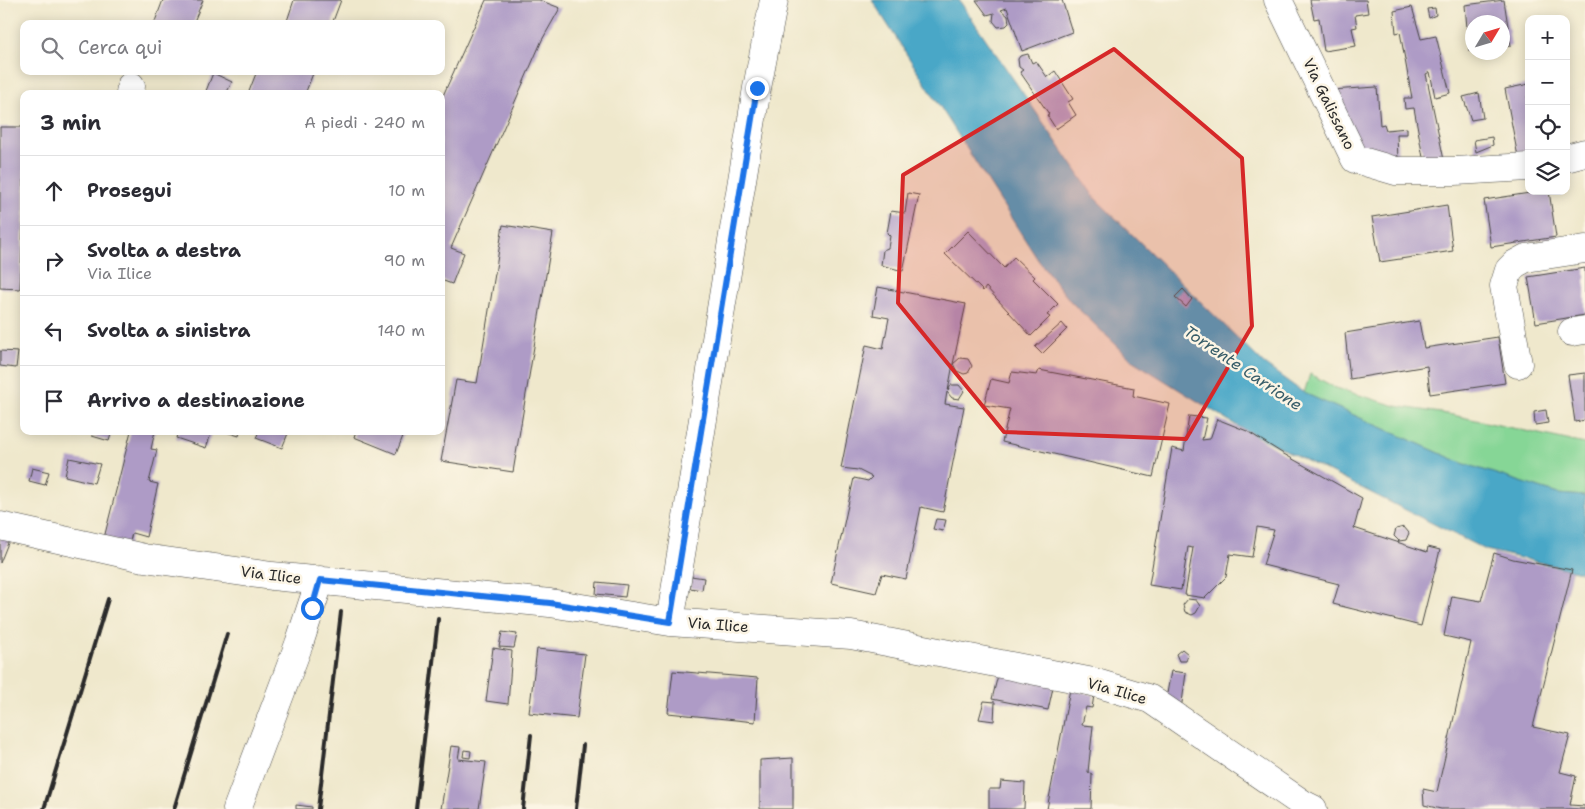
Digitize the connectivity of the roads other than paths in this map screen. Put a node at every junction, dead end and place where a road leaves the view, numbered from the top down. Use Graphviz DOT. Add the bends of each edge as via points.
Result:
graph roads {
  1 [pos="774,0"];
  2 [pos="1278,0"];
  3 [pos="1585,153"];
  4 [pos="1570,157"];
  5 [pos="1525,167"];
  6 [pos="1585,249"];
  7 [pos="1518,364"];
  8 [pos="0,526"];
  9 [pos="320,580"];
  10 [pos="670,622"];
  11 [pos="237,809"];
  12 [pos="1314,809"];
  1 -- 10 [label="street"];
  2 -- 5 [label="street, Via Galissano" via="1355,159 1396,171"];
  3 -- 4 [label="street"];
  6 -- 7 [label="street" via="1526,258 1509,270 1504,286"];
  8 -- 9 [label="street, Via Ilice" via="144,558"];
  9 -- 10 [label="street, Via Ilice" via="550,603"];
  9 -- 11 [label="street"];
  10 -- 12 [label="street, Via Ilice" via="852,635 1130,692 1150,699 1302,804"];
}
